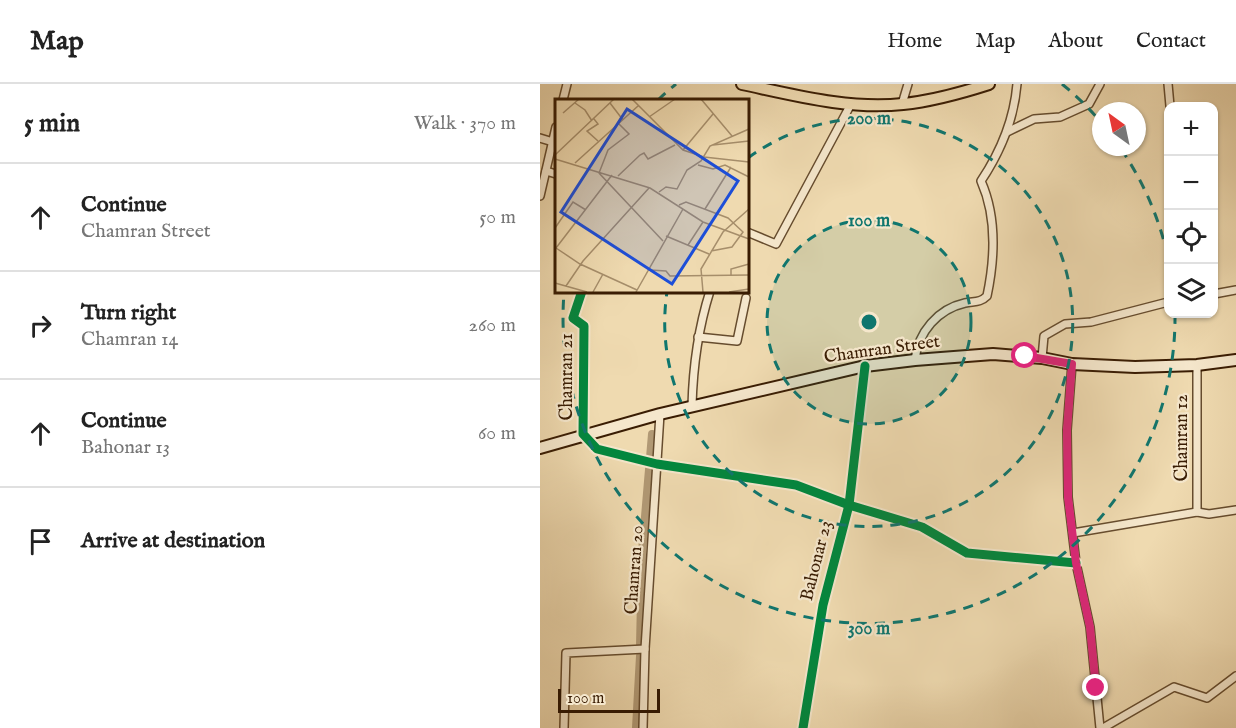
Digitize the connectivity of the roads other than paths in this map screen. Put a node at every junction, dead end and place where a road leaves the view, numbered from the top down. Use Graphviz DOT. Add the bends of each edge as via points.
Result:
graph roads {
  1 [pos="567,84"];
  2 [pos="742,84"];
  3 [pos="908,84"];
  4 [pos="989,84"];
  5 [pos="1017,84"];
  6 [pos="1100,84"];
  7 [pos="1168,84"];
  8 [pos="563,99"];
  9 [pos="1170,102"];
  10 [pos="851,104"];
  11 [pos="902,104"];
  12 [pos="555,132"];
  13 [pos="1007,132"];
  14 [pos="540,138"];
  15 [pos="553,142"];
  16 [pos="546,171"];
  17 [pos="555,174"];
  18 [pos="540,196"];
  19 [pos="748,232"];
  20 [pos="1236,290"];
  21 [pos="582,292"];
  22 [pos="710,292"];
  23 [pos="1218,293"];
  24 [pos="746,298"];
  25 [pos="1164,303"];
  26 [pos="698,337"];
  27 [pos="1042,358"];
  28 [pos="915,360"];
  29 [pos="1236,360"];
  30 [pos="1072,364"];
  31 [pos="1197,365"];
  32 [pos="864,366"];
  33 [pos="692,406"];
  34 [pos="660,414"];
  35 [pos="583,434"];
  36 [pos="540,448"];
  37 [pos="657,464"];
  38 [pos="849,505"];
  39 [pos="1236,510"];
  40 [pos="1197,512"];
  41 [pos="1072,533"];
  42 [pos="1076,563"];
  43 [pos="645,649"];
  44 [pos="1236,676"];
  45 [pos="564,728"];
  46 [pos="643,728"];
  47 [pos="803,728"];
  48 [pos="1102,728"];
  1 -- 8 [label="street"];
  2 -- 10 [label="main road"];
  3 -- 11 [label="street"];
  4 -- 11 [label="main road" via="960,94"];
  5 -- 13 [label="street"];
  6 -- 13 [label="street" via="1089,104 1060,117 1034,119"];
  7 -- 9 [label="street"];
  10 -- 11 [label="main road"];
  10 -- 19 [label="street" via="776,244"];
  12 -- 15 [label="street"];
  13 -- 28 [label="street" via="981,181 993,230 993,269 987,296 949,309 934,319 923,333"];
  14 -- 15 [label="street"];
  15 -- 16 [label="street"];
  16 -- 17 [label="street"];
  16 -- 18 [label="street"];
  20 -- 23 [label="street"];
  21 -- 35 [label="street, Chamran 21" via="573,318 584,326"];
  22 -- 26 [label="street"];
  24 -- 26 [label="street" via="737,341"];
  25 -- 27 [label="street" via="1091,322 1065,324 1044,336"];
  26 -- 33 [label="street"];
  27 -- 28 [label="main road, Chamran Street" via="993,354"];
  27 -- 30 [label="main road, Chamran Street"];
  28 -- 32 [label="main road, Chamran Street"];
  29 -- 31 [label="main road, Chamran Street"];
  30 -- 31 [label="main road, Chamran Street"];
  30 -- 41 [label="street" via="1067,430"];
  31 -- 40 [label="street, Chamran 12"];
  32 -- 33 [label="main road, Chamran Street"];
  32 -- 38 [label="street, Bahonar 23"];
  33 -- 34 [label="main road, Chamran Street"];
  34 -- 35 [label="main road, Chamran Street"];
  34 -- 37 [label="street, Chamran 20"];
  35 -- 36 [label="main road, Chamran Street"];
  35 -- 37 [label="street" via="597,448"];
  37 -- 38 [label="street" via="796,485"];
  37 -- 43 [label="street, Chamran 20"];
  38 -- 42 [label="street" via="922,526 967,553"];
  38 -- 47 [label="street, Bahonar 23" via="823,605"];
  39 -- 40 [label="street"];
  40 -- 41 [label="street"];
  41 -- 42 [label="street"];
  42 -- 48 [label="street" via="1090,627"];
  43 -- 45 [label="street" via="566,653"];
  43 -- 46 [label="street, Chamran 20"];
  44 -- 48 [label="street" via="1207,698 1174,687"];
}
